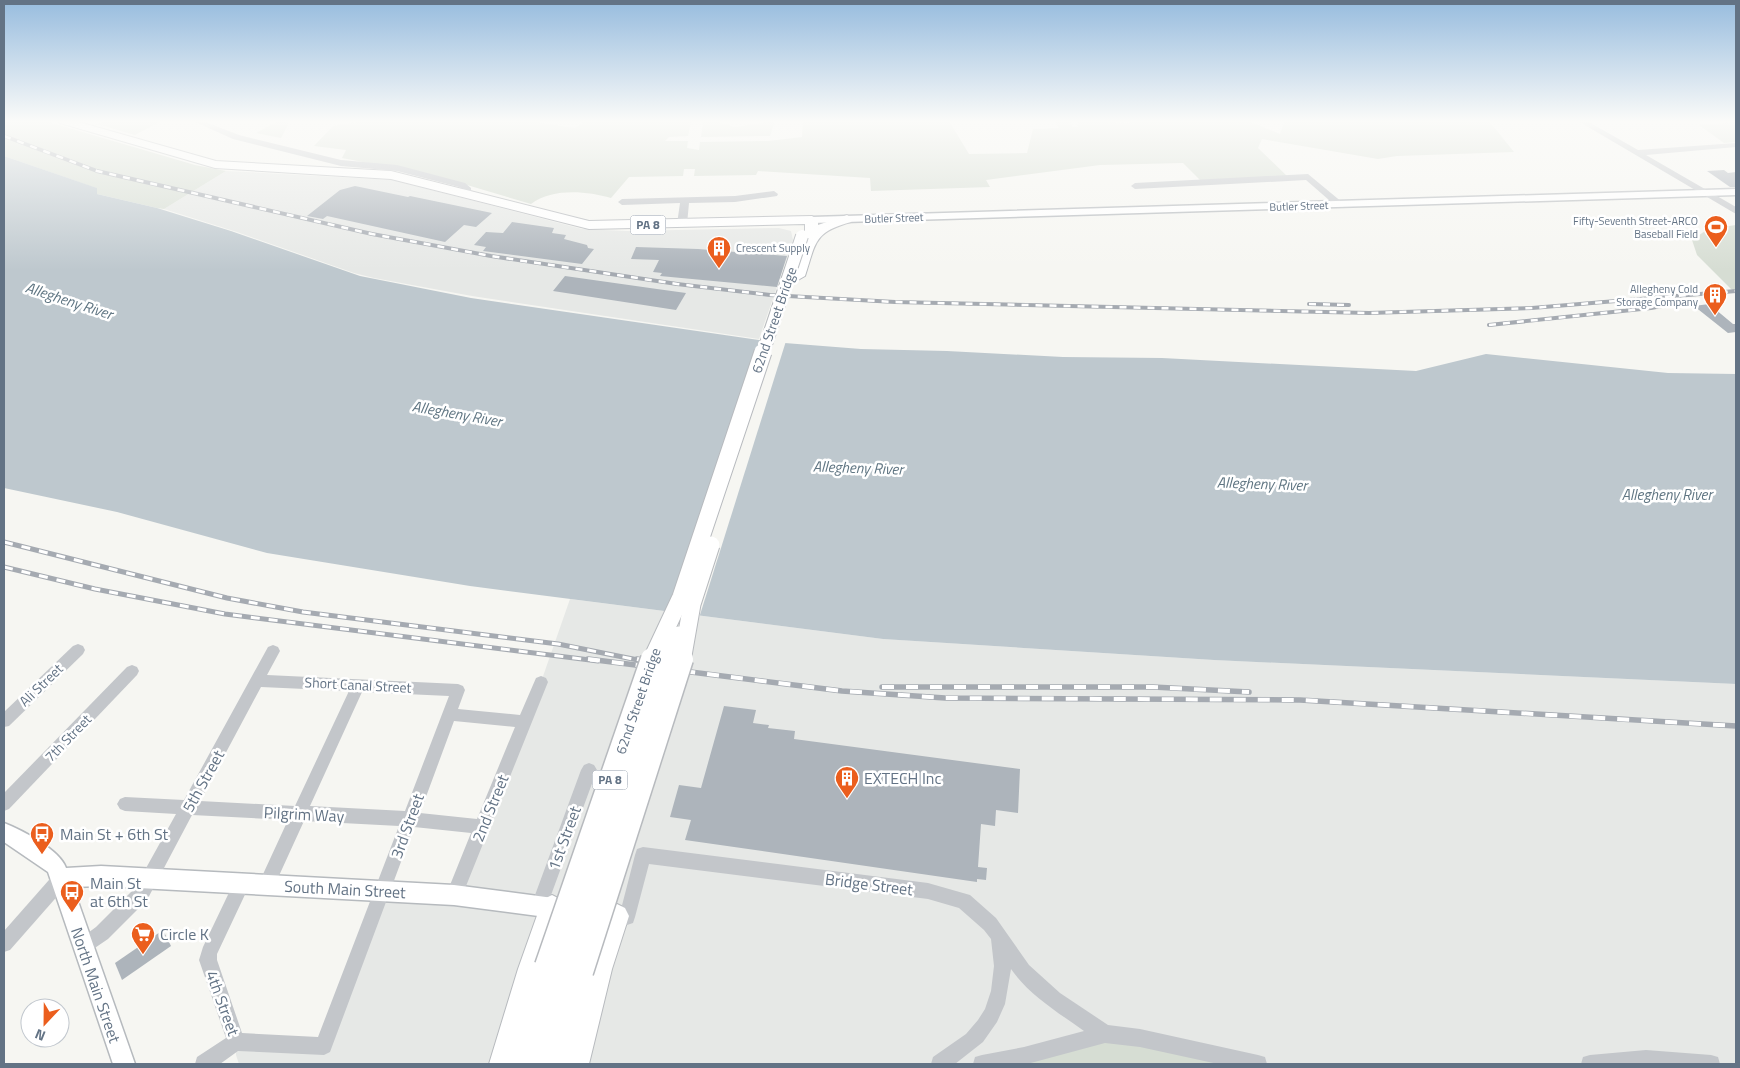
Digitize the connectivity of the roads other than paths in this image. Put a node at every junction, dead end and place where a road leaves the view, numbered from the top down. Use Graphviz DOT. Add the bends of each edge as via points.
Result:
graph roads {
  1 [pos="328,171"];
  2 [pos="408,171"];
  3 [pos="1668,171"];
  4 [pos="1135,186"];
  5 [pos="1736,192"];
  6 [pos="467,194"];
  7 [pos="774,194"];
  8 [pos="1708,194"];
  9 [pos="685,200"];
  10 [pos="622,202"];
  11 [pos="1340,205"];
  12 [pos="1736,211"];
  13 [pos="847,220"];
  14 [pos="682,224"];
  15 [pos="808,230"];
  16 [pos="686,600"];
  17 [pos="78,650"];
  18 [pos="273,651"];
  19 [pos="132,671"];
  20 [pos="257,681"];
  21 [pos="541,682"];
  22 [pos="360,684"];
  23 [pos="458,690"];
  24 [pos="449,714"];
  25 [pos="4,721"];
  26 [pos="525,722"];
  27 [pos="589,770"];
  28 [pos="4,804"];
  29 [pos="125,804"];
  30 [pos="188,808"];
  31 [pos="300,814"];
  32 [pos="409,819"];
  33 [pos="482,828"];
  34 [pos="4,832"];
  35 [pos="62,878"];
  36 [pos="150,879"];
  37 [pos="242,884"];
  38 [pos="266,885"];
  39 [pos="383,891"];
  40 [pos="454,895"];
  41 [pos="545,906"];
  42 [pos="622,917"];
  43 [pos="990,924"];
  44 [pos="4,944"];
  45 [pos="83,947"];
  46 [pos="564,969"];
  47 [pos="1105,1034"];
  48 [pos="236,1042"];
  49 [pos="324,1046"];
  50 [pos="124,1064"];
  51 [pos="204,1064"];
  52 [pos="502,1064"];
  53 [pos="519,1064"];
  54 [pos="538,1064"];
  55 [pos="559,1064"];
  56 [pos="576,1064"];
  57 [pos="940,1064"];
  58 [pos="982,1064"];
  59 [pos="1258,1064"];
  60 [pos="1590,1064"];
  61 [pos="1711,1064"];
  1 -- 6 [label="highway, PA 8" via="385,174"];
  2 -- 6 [label="street" via="462,185 467,188"];
  3 -- 8 [label="street"];
  4 -- 11 [label="street" via="1308,177"];
  5 -- 8 [label="main road, Butler Street"];
  6 -- 14 [label="highway, PA 8" via="589,225"];
  7 -- 9 [label="street"];
  8 -- 11 [label="main road, Butler Street"];
  8 -- 12 [label="street"];
  9 -- 10 [label="street"];
  9 -- 14 [label="street"];
  11 -- 13 [label="main road, Butler Street"];
  13 -- 15 [label="highway"];
  14 -- 15 [label="highway, PA 8" via="775,221"];
  15 -- 16 [label="highway, 62nd Street Bridge / PA 8, bridge"];
  16 -- 46 [label="highway, bridge"];
  16 -- 46 [label="highway, 62nd Street Bridge / PA 8, bridge" via="654,653"];
  16 -- 46 [label="highway, 62nd Street Bridge / PA 8, bridge" via="683,657"];
  17 -- 25 [label="street, Ali Street"];
  18 -- 20 [label="street, 5th Street"];
  19 -- 28 [label="street, 7th Street"];
  20 -- 22 [label="street, Short Canal Street"];
  20 -- 30 [label="street, 5th Street"];
  21 -- 26 [label="street, 2nd Street"];
  22 -- 23 [label="street, Short Canal Street"];
  22 -- 31 [label="street"];
  23 -- 24 [label="street, 3rd Street"];
  24 -- 26 [label="street"];
  24 -- 32 [label="street, 3rd Street"];
  26 -- 33 [label="street, 2nd Street"];
  27 -- 41 [label="street, 1st Street"];
  29 -- 30 [label="street, Pilgrim Way"];
  30 -- 31 [label="street, Pilgrim Way"];
  30 -- 36 [label="street, 5th Street"];
  31 -- 32 [label="street, Pilgrim Way"];
  31 -- 38 [label="street"];
  32 -- 33 [label="street, Pilgrim Way"];
  32 -- 39 [label="street, 3rd Street"];
  33 -- 40 [label="street, 2nd Street"];
  34 -- 35 [label="main road, North Main Street" via="47,858"];
  35 -- 36 [label="main road, South Main Street"];
  35 -- 44 [label="street"];
  35 -- 45 [label="main road, North Main Street"];
  36 -- 37 [label="main road, South Main Street"];
  36 -- 45 [label="street, 5th Street" via="136,899"];
  37 -- 38 [label="main road, South Main Street"];
  37 -- 48 [label="street, 4th Street" via="208,960"];
  38 -- 39 [label="main road, South Main Street"];
  39 -- 40 [label="main road, South Main Street"];
  39 -- 49 [label="street, 3rd Street"];
  40 -- 41 [label="main road, South Main Street"];
  41 -- 42 [label="main road, South Main Street"];
  41 -- 52 [label="highway"];
  42 -- 43 [label="street, Bridge Street" via="643,855 928,891 964,901"];
  42 -- 56 [label="highway" via="598,978"];
  43 -- 47 [label="street, Bridge Street" via="1023,971 1054,999"];
  43 -- 57 [label="street" via="1003,956 1002,979 994,1008 977,1035"];
  45 -- 50 [label="main road, North Main Street"];
  46 -- 53 [label="highway, PA 8"];
  46 -- 54 [label="highway"];
  46 -- 55 [label="highway, PA 8"];
  47 -- 58 [label="street"];
  47 -- 59 [label="street" via="1140,1038"];
  48 -- 49 [label="street, 4th Street"];
  48 -- 51 [label="street"];
  60 -- 61 [label="street" via="1646,1059"];
}
